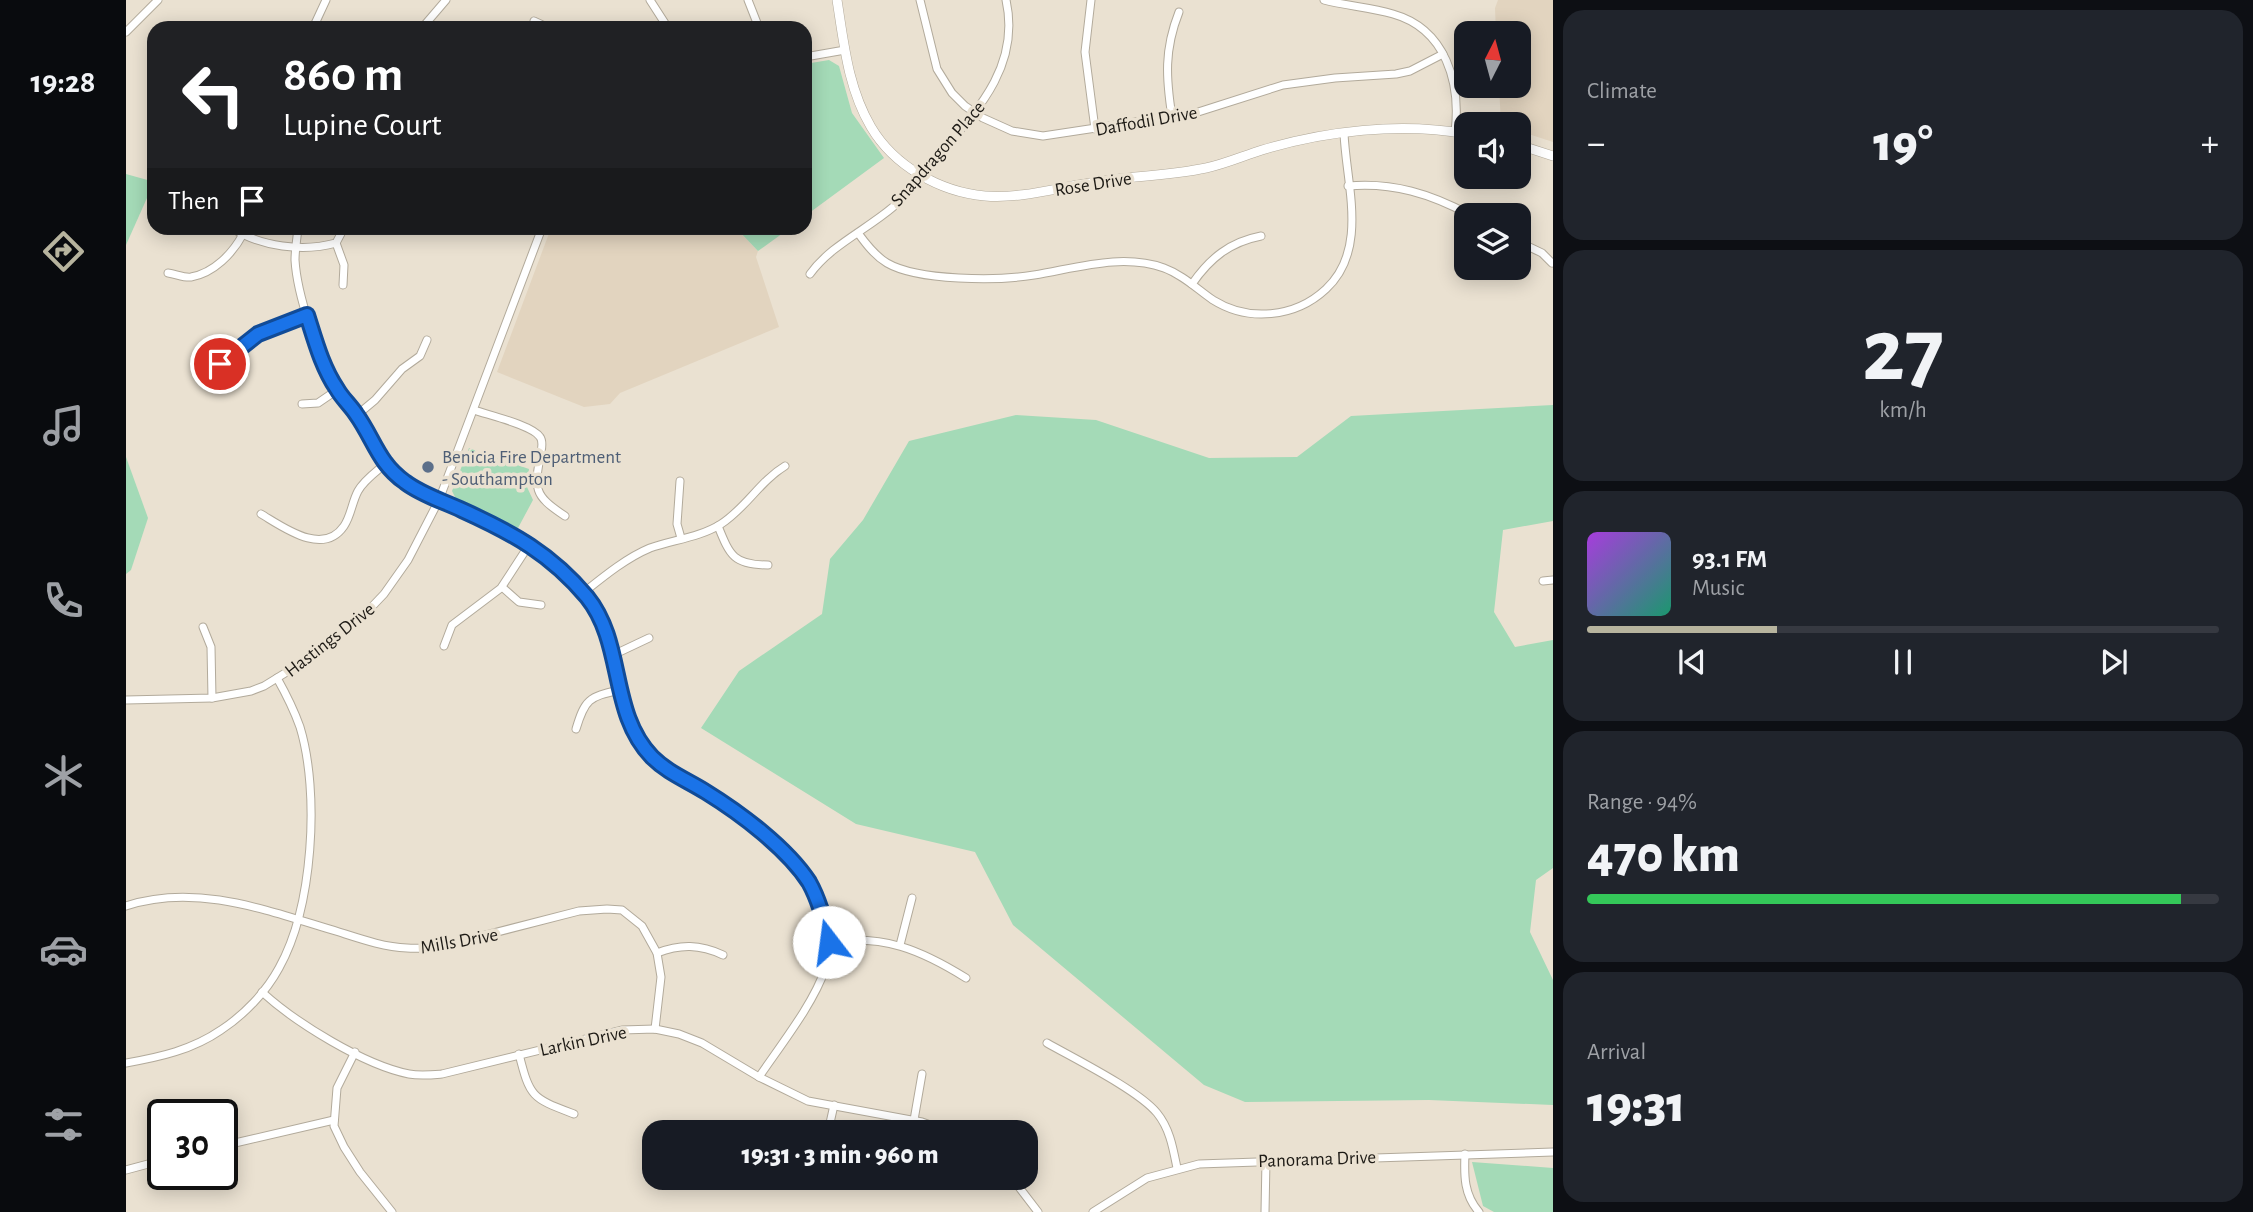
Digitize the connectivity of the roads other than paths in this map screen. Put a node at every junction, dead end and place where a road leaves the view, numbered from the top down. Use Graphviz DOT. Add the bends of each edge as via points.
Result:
graph roads {
  1 [pos="158,0"];
  2 [pos="326,0"];
  3 [pos="446,0"];
  4 [pos="650,0"];
  5 [pos="748,0"];
  6 [pos="837,0"];
  7 [pos="920,0"];
  8 [pos="1006,0"];
  9 [pos="1091,0"];
  10 [pos="1324,0"];
  11 [pos="1179,12"];
  12 [pos="316,21"];
  13 [pos="428,21"];
  14 [pos="664,21"];
  15 [pos="756,21"];
  16 [pos="126,32"];
  17 [pos="845,50"];
  18 [pos="1443,54"];
  19 [pos="812,56"];
  20 [pos="1456,112"];
  21 [pos="973,113"];
  22 [pos="1172,117"];
  23 [pos="1095,130"];
  24 [pos="1454,132"];
  25 [pos="1343,133"];
  26 [pos="1531,149"];
  27 [pos="1553,156"];
  28 [pos="921,175"];
  29 [pos="1348,186"];
  30 [pos="1454,208"];
  31 [pos="858,233"];
  32 [pos="242,235"];
  33 [pos="247,235"];
  34 [pos="297,235"];
  35 [pos="340,235"];
  36 [pos="539,235"];
  37 [pos="1261,236"];
  38 [pos="336,243"];
  39 [pos="296,247"];
  40 [pos="1531,248"];
  41 [pos="1552,263"];
  42 [pos="168,273"];
  43 [pos="810,274"];
  44 [pos="1192,284"];
  45 [pos="342,285"];
  46 [pos="307,315"];
  47 [pos="426,340"];
  48 [pos="200,370"];
  49 [pos="337,390"];
  50 [pos="302,404"];
  51 [pos="474,410"];
  52 [pos="357,415"];
  53 [pos="385,464"];
  54 [pos="785,466"];
  55 [pos="680,481"];
  56 [pos="439,500"];
  57 [pos="261,514"];
  58 [pos="565,516"];
  59 [pos="718,526"];
  60 [pos="681,538"];
  61 [pos="529,545"];
  62 [pos="768,565"];
  63 [pos="1553,580"];
  64 [pos="1543,581"];
  65 [pos="502,587"];
  66 [pos="583,593"];
  67 [pos="541,605"];
  68 [pos="203,627"];
  69 [pos="649,638"];
  70 [pos="444,646"];
  71 [pos="613,655"];
  72 [pos="277,678"];
  73 [pos="619,690"];
  74 [pos="212,698"];
  75 [pos="126,700"];
  76 [pos="576,729"];
  77 [pos="912,898"];
  78 [pos="126,906"];
  79 [pos="297,920"];
  80 [pos="829,942"];
  81 [pos="900,945"];
  82 [pos="657,953"];
  83 [pos="723,955"];
  84 [pos="966,978"];
  85 [pos="262,992"];
  86 [pos="655,1029"];
  87 [pos="1047,1043"];
  88 [pos="355,1052"];
  89 [pos="519,1054"];
  90 [pos="126,1063"];
  91 [pos="922,1074"];
  92 [pos="759,1077"];
  93 [pos="834,1105"];
  94 [pos="574,1114"];
  95 [pos="831,1120"];
  96 [pos="914,1120"];
  97 [pos="334,1121"];
  98 [pos="238,1142"];
  99 [pos="1553,1152"];
  100 [pos="1465,1154"];
  101 [pos="1266,1160"];
  102 [pos="147,1164"];
  103 [pos="1177,1168"];
  104 [pos="126,1170"];
  105 [pos="1022,1190"];
  106 [pos="392,1212"];
  107 [pos="1038,1212"];
  108 [pos="1093,1212"];
  109 [pos="1265,1212"];
  110 [pos="1479,1212"];
  1 -- 16 [label="street"];
  2 -- 12 [label="street"];
  3 -- 13 [label="street"];
  4 -- 14 [label="street"];
  5 -- 15 [label="street"];
  6 -- 17 [label="main road, Rose Drive"];
  7 -- 21 [label="street, Daffodil Drive" via="937,69 952,93"];
  8 -- 21 [label="street, Snapdragon Place" via="1008,38 1003,64"];
  9 -- 23 [label="street" via="1085,52"];
  10 -- 18 [label="street" via="1407,19"];
  11 -- 22 [label="street" via="1168,47"];
  17 -- 19 [label="street"];
  17 -- 28 [label="main road, Rose Drive" via="853,90 872,129 891,152"];
  18 -- 20 [label="street" via="1457,95"];
  18 -- 22 [label="street, Daffodil Drive" via="1410,71 1283,85"];
  21 -- 23 [label="street, Daffodil Drive" via="1030,135"];
  21 -- 28 [label="street, Snapdragon Place"];
  22 -- 23 [label="street, Daffodil Drive"];
  24 -- 25 [label="main road, Rose Drive"];
  25 -- 28 [label="main road, Rose Drive" via="1194,170 1019,195 960,192"];
  25 -- 29 [label="street"];
  26 -- 27 [label="main road"];
  28 -- 31 [label="street, Snapdragon Place" via="894,206"];
  29 -- 30 [label="street" via="1416,191"];
  29 -- 44 [label="street" via="1353,225 1343,265 1325,290 1306,304 1286,313 1235,310"];
  31 -- 43 [label="street, Snapdragon Place"];
  31 -- 44 [label="street" via="889,264 915,272 1003,277 1135,260 1168,270"];
  32 -- 42 [label="street" via="224,260 202,274"];
  33 -- 39 [label="street" via="265,243"];
  34 -- 39 [label="street"];
  35 -- 38 [label="street"];
  36 -- 51 [label="street, Hastings Drive"];
  37 -- 44 [label="street" via="1220,253"];
  38 -- 39 [label="street"];
  38 -- 45 [label="street" via="344,265"];
  39 -- 46 [label="street"];
  40 -- 41 [label="street"];
  46 -- 48 [label="street" via="258,334 220,364"];
  46 -- 49 [label="street"];
  47 -- 52 [label="street" via="420,356"];
  49 -- 50 [label="street" via="318,403"];
  49 -- 52 [label="street"];
  51 -- 56 [label="street, Hastings Drive"];
  51 -- 58 [label="street" via="533,430 541,437 537,491 546,504"];
  52 -- 53 [label="street"];
  53 -- 56 [label="street" via="405,483"];
  53 -- 57 [label="street" via="358,490 346,524 329,538 299,535"];
  54 -- 59 [label="street"];
  55 -- 60 [label="street" via="677,524"];
  56 -- 61 [label="street"];
  56 -- 72 [label="street, Hastings Drive" via="408,560 384,594 364,615"];
  59 -- 60 [label="street"];
  59 -- 62 [label="street" via="737,560"];
  60 -- 66 [label="street" via="648,549"];
  61 -- 65 [label="street"];
  61 -- 66 [label="street" via="550,558"];
  63 -- 64 [label="street"];
  65 -- 67 [label="street" via="519,602"];
  65 -- 70 [label="street" via="452,625"];
  66 -- 71 [label="street" via="597,613"];
  68 -- 74 [label="street" via="211,648"];
  69 -- 71 [label="street"];
  71 -- 73 [label="street"];
  72 -- 74 [label="street, Hastings Drive" via="251,691"];
  72 -- 79 [label="street" via="296,718 309,770 308,872"];
  73 -- 76 [label="street" via="587,702"];
  73 -- 80 [label="street" via="633,730 652,757 732,810 799,868 826,923"];
  74 -- 75 [label="street, Hastings Drive"];
  77 -- 81 [label="street"];
  78 -- 79 [label="street, Mills Drive" via="157,898 206,897"];
  79 -- 82 [label="street, Mills Drive" via="370,942 416,948 439,947 579,911 607,909 628,914 642,926"];
  79 -- 85 [label="street" via="280,967"];
  80 -- 81 [label="street"];
  80 -- 92 [label="street" via="818,985"];
  81 -- 84 [label="street" via="920,951"];
  82 -- 83 [label="street" via="695,946"];
  82 -- 86 [label="street, Mills Drive" via="661,977"];
  85 -- 88 [label="street, Larkin Drive" via="309,1029"];
  85 -- 90 [label="street" via="232,1021 195,1045"];
  86 -- 89 [label="street, Larkin Drive" via="622,1030"];
  86 -- 92 [label="street, Larkin Drive" via="702,1043"];
  87 -- 103 [label="street" via="1156,1112 1171,1138"];
  88 -- 89 [label="street, Larkin Drive" via="397,1071 423,1076"];
  88 -- 97 [label="street" via="337,1088"];
  89 -- 94 [label="street" via="534,1095"];
  91 -- 96 [label="street"];
  92 -- 93 [label="street, Larkin Drive" via="808,1101"];
  93 -- 95 [label="street"];
  93 -- 96 [label="street, Larkin Drive"];
  97 -- 98 [label="street"];
  97 -- 106 [label="street" via="344,1147"];
  99 -- 100 [label="street, Panorama Drive"];
  100 -- 101 [label="street, Panorama Drive"];
  100 -- 110 [label="street" via="1464,1181"];
  101 -- 103 [label="street, Panorama Drive"];
  101 -- 109 [label="street"];
  102 -- 104 [label="street"];
  103 -- 108 [label="street, Panorama Drive" via="1147,1178"];
  105 -- 107 [label="street"];
}
